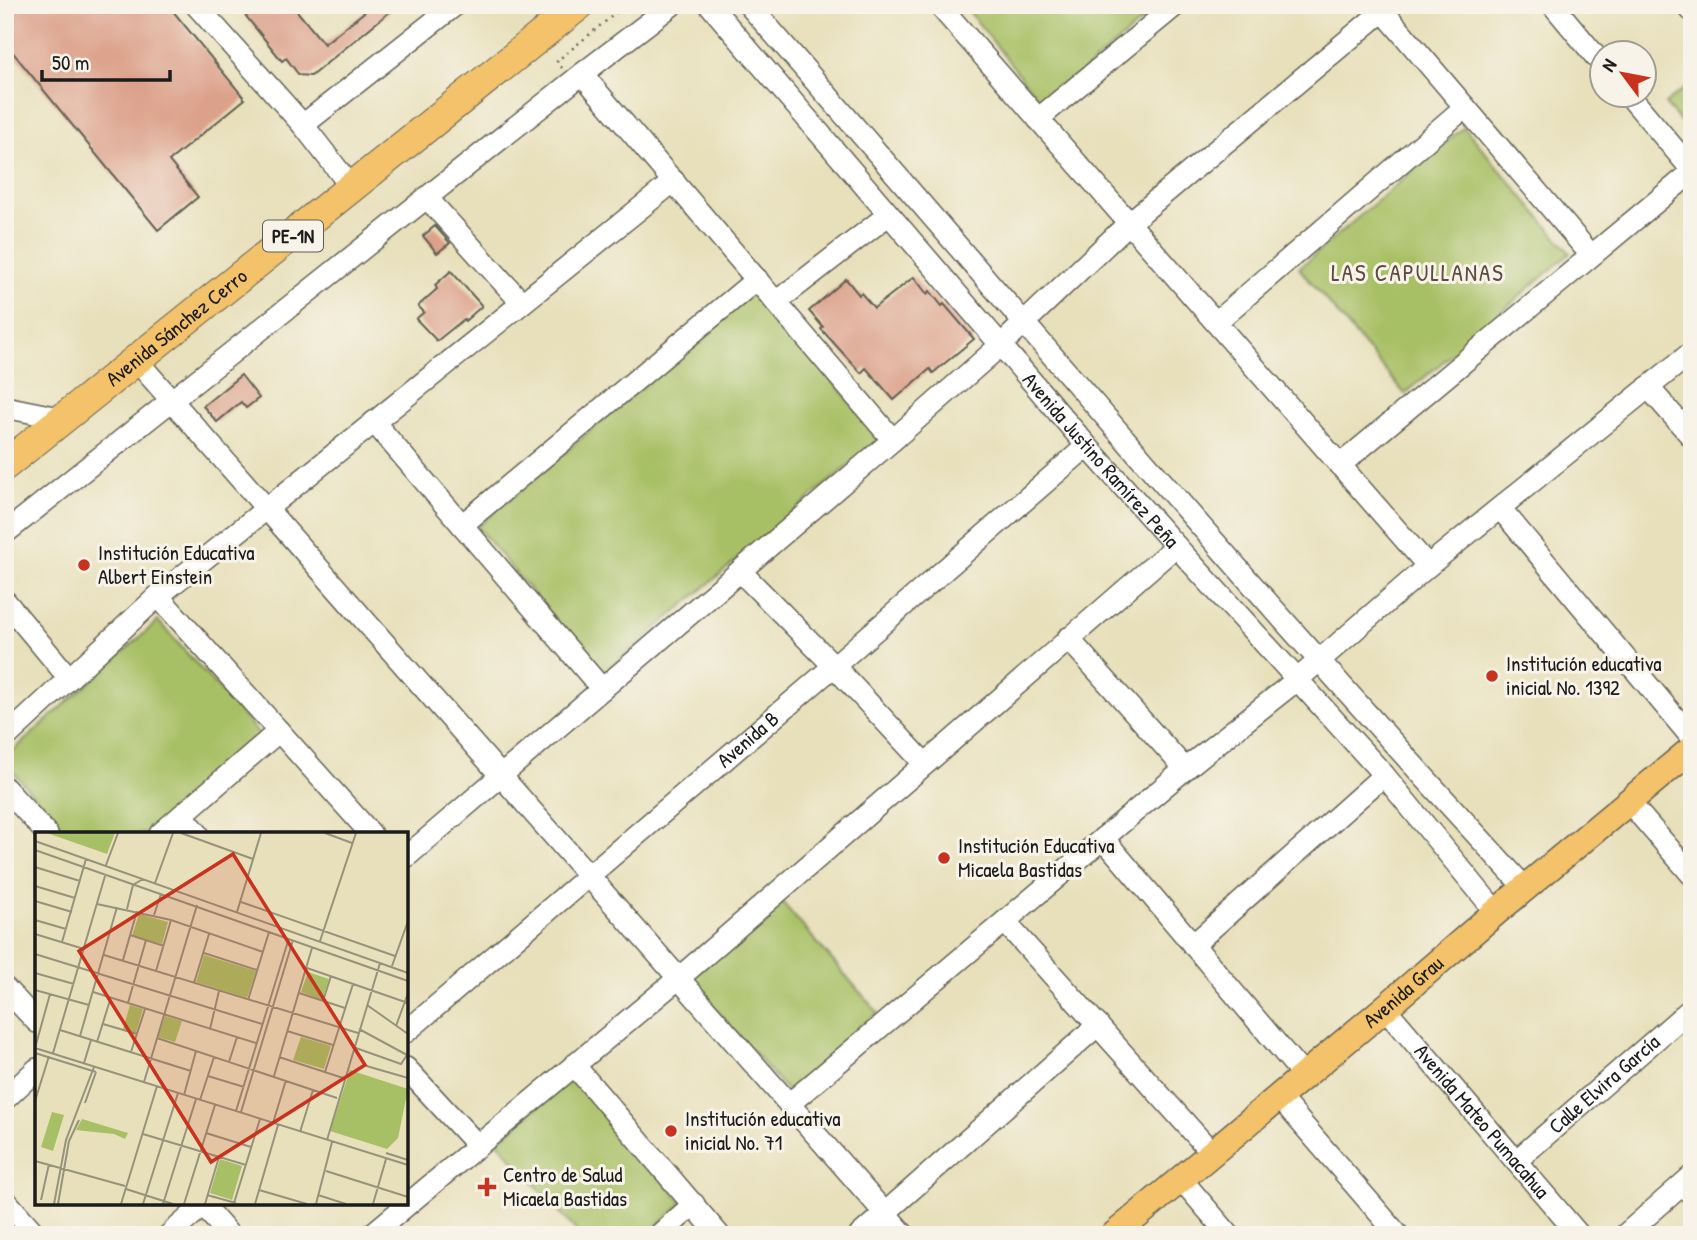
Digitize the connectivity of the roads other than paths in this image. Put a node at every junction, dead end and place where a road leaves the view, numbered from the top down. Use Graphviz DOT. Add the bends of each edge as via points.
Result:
graph roads {
  1 [pos="196,5"];
  2 [pos="455,5"];
  3 [pos="579,5"];
  4 [pos="672,5"];
  5 [pos="710,5"];
  6 [pos="749,5"];
  7 [pos="939,5"];
  8 [pos="1553,5"];
  9 [pos="1171,7"];
  10 [pos="1384,7"];
  11 [pos="1588,47"];
  12 [pos="573,71"];
  13 [pos="1465,107"];
  14 [pos="1640,108"];
  15 [pos="1038,119"];
  16 [pos="303,125"];
  17 [pos="1692,171"];
  18 [pos="674,181"];
  19 [pos="352,188"];
  20 [pos="427,198"];
  21 [pos="888,215"];
  22 [pos="1129,223"];
  23 [pos="1591,255"];
  24 [pos="757,279"];
  25 [pos="776,302"];
  26 [pos="522,303"];
  27 [pos="1216,323"];
  28 [pos="1024,324"];
  29 [pos="1002,344"];
  30 [pos="1692,352"];
  31 [pos="137,361"];
  32 [pos="1648,387"];
  33 [pos="171,400"];
  34 [pos="5,407"];
  35 [pos="64,419"];
  36 [pos="374,422"];
  37 [pos="1692,437"];
  38 [pos="893,440"];
  39 [pos="1087,446"];
  40 [pos="5,465"];
  41 [pos="1340,465"];
  42 [pos="1500,508"];
  43 [pos="267,509"];
  44 [pos="462,526"];
  45 [pos="5,533"];
  46 [pos="1176,546"];
  47 [pos="1428,566"];
  48 [pos="740,571"];
  49 [pos="158,596"];
  50 [pos="5,601"];
  51 [pos="1068,638"];
  52 [pos="1319,661"];
  53 [pos="834,666"];
  54 [pos="69,678"];
  55 [pos="1298,679"];
  56 [pos="602,689"];
  57 [pos="279,732"];
  58 [pos="5,738"];
  59 [pos="1692,738"];
  60 [pos="1692,750"];
  61 [pos="925,764"];
  62 [pos="1185,769"];
  63 [pos="501,775"];
  64 [pos="1384,775"];
  65 [pos="5,788"];
  66 [pos="1629,802"];
  67 [pos="182,815"];
  68 [pos="45,832"];
  69 [pos="162,832"];
  70 [pos="196,832"];
  71 [pos="369,832"];
  72 [pos="1103,838"];
  73 [pos="408,855"];
  74 [pos="589,875"];
  75 [pos="1692,875"];
  76 [pos="1525,888"];
  77 [pos="1496,912"];
  78 [pos="1005,922"];
  79 [pos="1193,945"];
  80 [pos="679,978"];
  81 [pos="5,988"];
  82 [pos="1385,1008"];
  83 [pos="1692,1008"];
  84 [pos="35,1020"];
  85 [pos="1098,1025"];
  86 [pos="408,1030"];
  87 [pos="574,1065"];
  88 [pos="408,1070"];
  89 [pos="35,1071"];
  90 [pos="1304,1076"];
  91 [pos="1279,1097"];
  92 [pos="5,1099"];
  93 [pos="789,1104"];
  94 [pos="478,1146"];
  95 [pos="1212,1153"];
  96 [pos="1516,1161"];
  97 [pos="1692,1176"];
  98 [pos="1181,1179"];
  99 [pos="6,1202"];
  100 [pos="694,1204"];
  101 [pos="202,1205"];
  102 [pos="204,1205"];
  103 [pos="885,1214"];
  104 [pos="384,1231"];
  105 [pos="36,1235"];
  106 [pos="169,1235"];
  107 [pos="229,1235"];
  108 [pos="659,1235"];
  109 [pos="719,1235"];
  110 [pos="860,1235"];
  111 [pos="904,1235"];
  112 [pos="1114,1235"];
  113 [pos="1229,1235"];
  114 [pos="1398,1235"];
  115 [pos="1579,1235"];
  116 [pos="1625,1235"];
  1 -- 16 [label="street"];
  2 -- 16 [label="street"];
  3 -- 19 [label="highway, Avenida Sánchez Cerro / PE-1N"];
  4 -- 12 [label="street"];
  5 -- 21 [label="street, Avenida Justino Ramírez Peña"];
  6 -- 28 [label="street, Avenida Justino Ramírez Peña"];
  7 -- 15 [label="street"];
  8 -- 11 [label="street"];
  9 -- 15 [label="street"];
  10 -- 13 [label="street"];
  10 -- 22 [label="street"];
  12 -- 18 [label="street"];
  12 -- 20 [label="street"];
  13 -- 23 [label="street"];
  13 -- 27 [label="street"];
  14 -- 17 [label="street"];
  15 -- 22 [label="street"];
  16 -- 19 [label="street"];
  17 -- 23 [label="street"];
  18 -- 24 [label="street"];
  18 -- 26 [label="street"];
  19 -- 31 [label="highway, Avenida Sánchez Cerro / PE-1N"];
  20 -- 26 [label="street"];
  20 -- 33 [label="street"];
  21 -- 25 [label="street"];
  21 -- 29 [label="street, Avenida Justino Ramírez Peña"];
  22 -- 27 [label="street"];
  22 -- 28 [label="street"];
  23 -- 41 [label="street"];
  24 -- 25 [label="street"];
  24 -- 44 [label="street"];
  25 -- 38 [label="street"];
  26 -- 36 [label="street"];
  27 -- 41 [label="street"];
  28 -- 29 [label="street"];
  28 -- 52 [label="street, Avenida Justino Ramírez Peña"];
  29 -- 38 [label="street"];
  29 -- 39 [label="street, Avenida Justino Ramírez Peña"];
  30 -- 32 [label="street"];
  31 -- 33 [label="street"];
  31 -- 35 [label="highway, Avenida Sánchez Cerro / PE-1N"];
  32 -- 37 [label="street"];
  32 -- 42 [label="street"];
  33 -- 43 [label="street"];
  33 -- 45 [label="street"];
  34 -- 35 [label="street"];
  35 -- 40 [label="highway, Avenida Sánchez Cerro / PE-1N"];
  36 -- 43 [label="street"];
  36 -- 44 [label="street"];
  38 -- 48 [label="street"];
  39 -- 46 [label="street, Avenida Justino Ramírez Peña"];
  39 -- 53 [label="street, Avenida B"];
  41 -- 47 [label="street"];
  42 -- 47 [label="street"];
  42 -- 59 [label="street"];
  43 -- 49 [label="street"];
  43 -- 63 [label="street"];
  44 -- 56 [label="street"];
  46 -- 51 [label="street"];
  46 -- 55 [label="street, Avenida Justino Ramírez Peña"];
  47 -- 52 [label="street"];
  48 -- 53 [label="street"];
  48 -- 56 [label="street"];
  49 -- 54 [label="street"];
  49 -- 57 [label="street"];
  50 -- 54 [label="street"];
  51 -- 61 [label="street"];
  51 -- 62 [label="street"];
  52 -- 55 [label="street"];
  52 -- 76 [label="street, Avenida Justino Ramírez Peña"];
  53 -- 61 [label="street"];
  53 -- 74 [label="street, Avenida B"];
  54 -- 58 [label="street"];
  55 -- 62 [label="street"];
  55 -- 64 [label="street, Avenida Justino Ramírez Peña"];
  56 -- 63 [label="street"];
  57 -- 67 [label="street"];
  57 -- 71 [label="street"];
  60 -- 66 [label="main road, Avenida Grau"];
  61 -- 80 [label="street"];
  62 -- 72 [label="street"];
  63 -- 73 [label="street"];
  63 -- 74 [label="street"];
  64 -- 77 [label="street, Avenida Justino Ramírez Peña"];
  64 -- 79 [label="street"];
  65 -- 68 [label="street"];
  66 -- 75 [label="street"];
  66 -- 76 [label="main road, Avenida Grau"];
  67 -- 69 [label="street"];
  67 -- 70 [label="street"];
  72 -- 78 [label="street"];
  72 -- 79 [label="street"];
  74 -- 80 [label="street"];
  74 -- 86 [label="street, Avenida B"];
  76 -- 77 [label="main road, Avenida Grau"];
  77 -- 82 [label="main road, Avenida Grau"];
  78 -- 85 [label="street"];
  78 -- 93 [label="street"];
  79 -- 90 [label="street"];
  80 -- 87 [label="street"];
  80 -- 93 [label="street"];
  81 -- 84 [label="street"];
  82 -- 90 [label="main road, Avenida Grau"];
  82 -- 96 [label="street, Avenida Mateo Pumacahua"];
  83 -- 96 [label="street, Calle Elvira García"];
  85 -- 95 [label="street"];
  85 -- 103 [label="street"];
  87 -- 94 [label="street"];
  87 -- 100 [label="street"];
  88 -- 94 [label="street"];
  89 -- 92 [label="street"];
  90 -- 91 [label="main road, Avenida Grau"];
  91 -- 95 [label="main road, Avenida Grau"];
  91 -- 114 [label="street"];
  93 -- 103 [label="street"];
  94 -- 104 [label="street"];
  95 -- 98 [label="main road, Avenida Grau"];
  96 -- 115 [label="street, Avenida Mateo Pumacahua"];
  97 -- 116 [label="street"];
  98 -- 112 [label="main road, Avenida Grau"];
  98 -- 113 [label="street"];
  99 -- 105 [label="street"];
  100 -- 108 [label="street"];
  100 -- 109 [label="street"];
  101 -- 106 [label="street"];
  102 -- 107 [label="street"];
  103 -- 110 [label="street"];
  103 -- 111 [label="street"];
}
